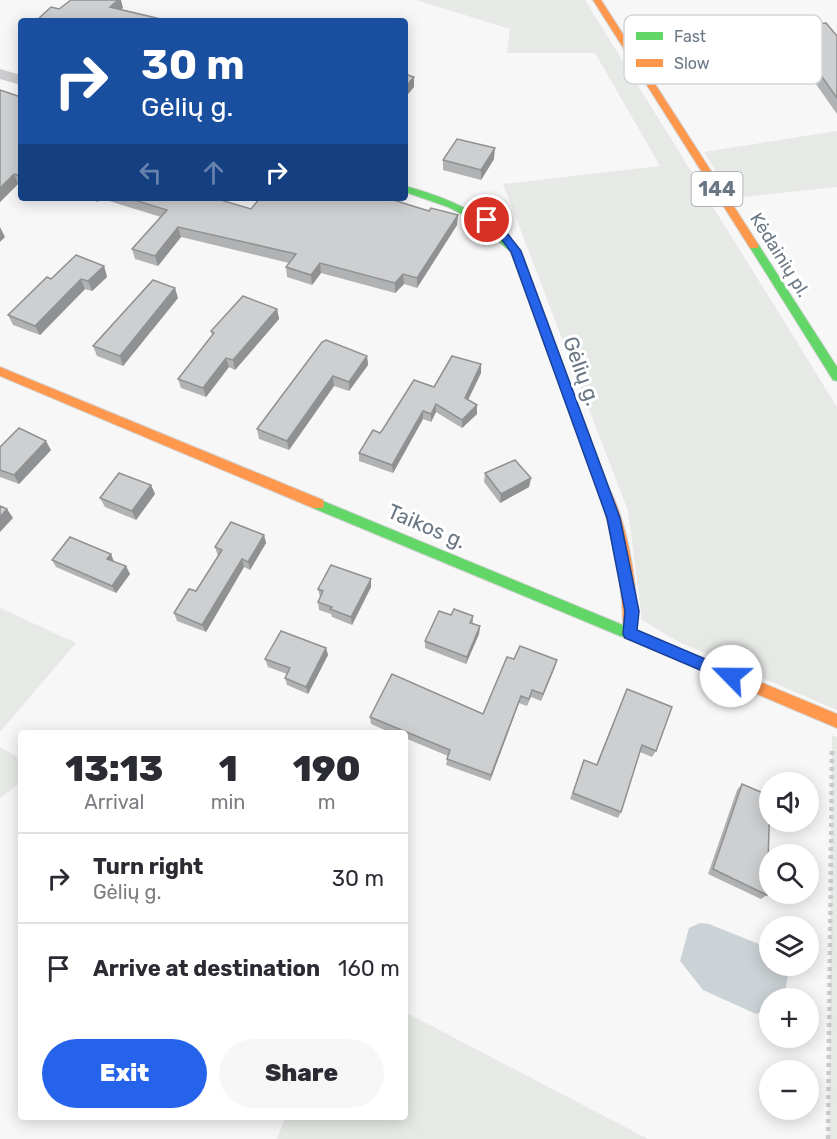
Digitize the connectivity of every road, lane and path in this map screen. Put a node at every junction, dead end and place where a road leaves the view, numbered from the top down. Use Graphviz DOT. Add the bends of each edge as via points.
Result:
graph roads {
  1 [pos="597,0"];
  2 [pos="624,42"];
  3 [pos="0,74"];
  4 [pos="18,79"];
  5 [pos="650,84"];
  6 [pos="408,190"];
  7 [pos="0,371"];
  8 [pos="837,377"];
  9 [pos="630,634"];
  10 [pos="835,720"];
  11 [pos="828,1139"];
  1 -- 2 [label="main road, Kėdainių pl. / 144"];
  3 -- 4 [label="street"];
  5 -- 8 [label="main road, Kėdainių pl. / 144"];
  6 -- 9 [label="main road, Gėlių g." via="487,220 516,251 614,518 632,611"];
  7 -- 9 [label="main road, Taikos g."];
  9 -- 10 [label="main road, Taikos g."];
  10 -- 11 [label="path"];
}
